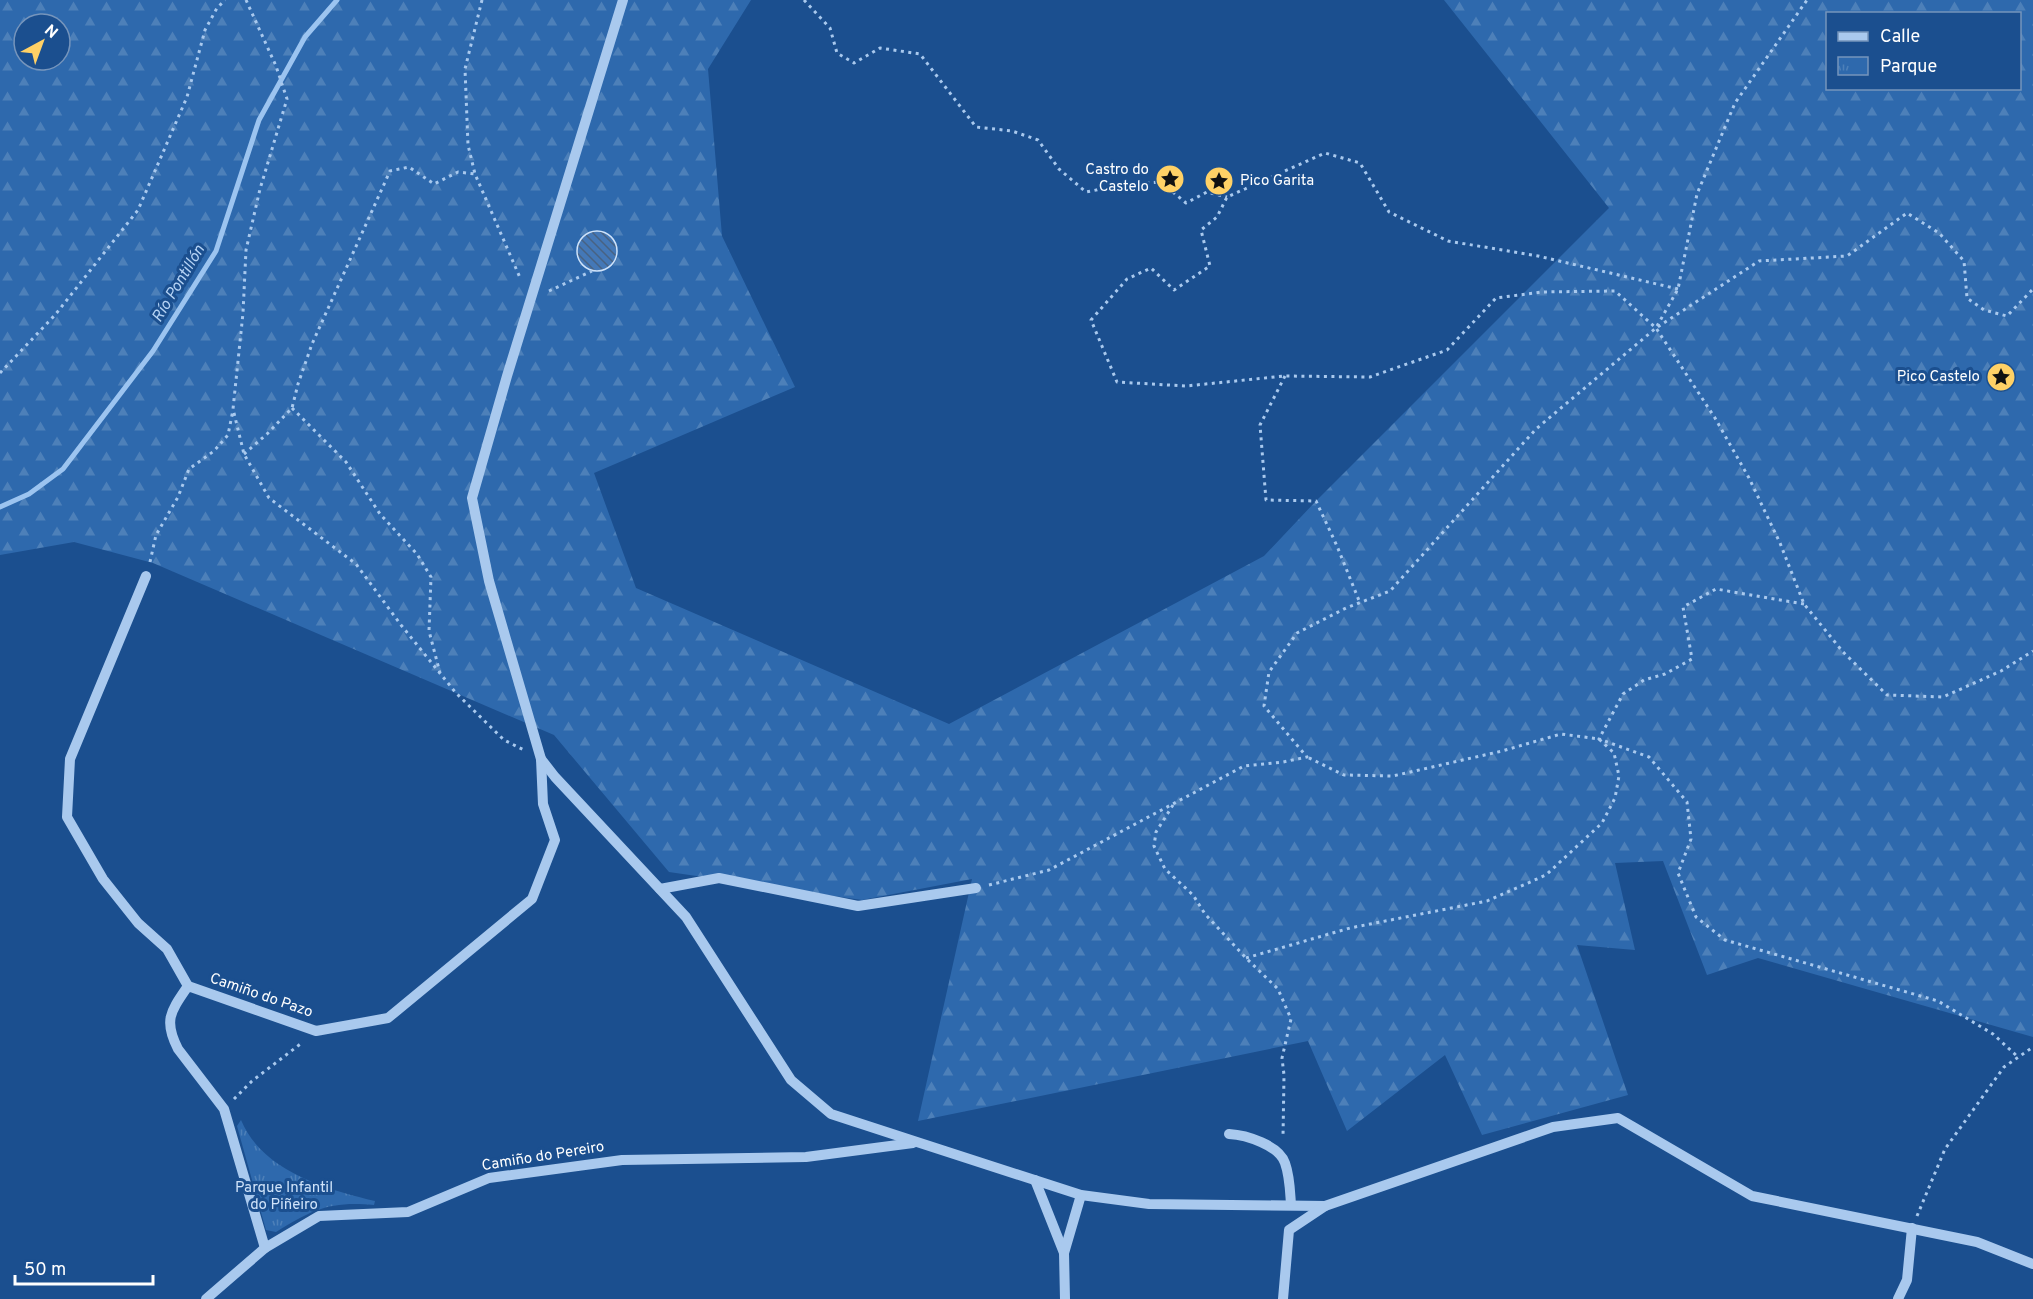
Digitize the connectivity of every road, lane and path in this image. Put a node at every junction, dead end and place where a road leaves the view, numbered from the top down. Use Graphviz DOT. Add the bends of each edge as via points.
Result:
graph roads {
  1 [pos="225,0"];
  2 [pos="246,0"];
  3 [pos="482,0"];
  4 [pos="622,0"];
  5 [pos="804,0"];
  6 [pos="1808,0"];
  7 [pos="475,174"];
  8 [pos="1227,197"];
  9 [pos="592,271"];
  10 [pos="1678,289"];
  11 [pos="2033,289"];
  12 [pos="530,300"];
  13 [pos="1656,328"];
  14 [pos="0,373"];
  15 [pos="1285,376"];
  16 [pos="233,408"];
  17 [pos="292,408"];
  18 [pos="244,454"];
  19 [pos="146,576"];
  20 [pos="1360,603"];
  21 [pos="1804,604"];
  22 [pos="2032,650"];
  23 [pos="441,675"];
  24 [pos="1599,739"];
  25 [pos="1307,757"];
  26 [pos="541,759"];
  27 [pos="1173,805"];
  28 [pos="976,888"];
  29 [pos="660,889"];
  30 [pos="1246,958"];
  31 [pos="188,986"];
  32 [pos="316,1031"];
  33 [pos="2033,1047"];
  34 [pos="2018,1057"];
  35 [pos="224,1109"];
  36 [pos="1229,1134"];
  37 [pos="917,1143"];
  38 [pos="1285,1160"];
  39 [pos="1035,1180"];
  40 [pos="1081,1195"];
  41 [pos="1292,1206"];
  42 [pos="1325,1206"];
  43 [pos="1912,1228"];
  44 [pos="265,1248"];
  45 [pos="1064,1253"];
  46 [pos="2033,1264"];
  47 [pos="206,1299"];
  48 [pos="1065,1299"];
  49 [pos="1283,1299"];
  50 [pos="1898,1299"];
  1 -- 14 [label="path" via="205,30 187,97 138,210 54,315"];
  2 -- 16 [label="path" via="276,66 286,99 246,250"];
  3 -- 7 [label="path" via="465,69 468,145"];
  4 -- 12 [label="street"];
  5 -- 8 [label="path" via="830,28 837,53 854,63 880,48 920,54 976,127 1012,131 1038,140 1059,169 1086,192 1161,182 1186,203 1207,192"];
  6 -- 10 [label="path" via="1735,103 1697,194"];
  7 -- 12 [label="path"];
  7 -- 17 [label="path" via="458,171 434,184 409,167 390,171 312,344"];
  8 -- 10 [label="path" via="1325,153 1360,163 1389,212 1448,241 1538,256"];
  8 -- 15 [label="path" via="1217,217 1201,230 1210,266 1174,290 1151,268 1127,279 1091,320 1117,382 1186,386"];
  9 -- 12 [label="path"];
  10 -- 13 [label="path"];
  11 -- 13 [label="path" via="2007,316 1984,310 1967,298 1964,261 1939,233 1907,213 1847,256 1759,261"];
  12 -- 26 [label="street" via="472,498 489,581"];
  13 -- 15 [label="path" via="1615,291 1542,292 1496,298 1447,350 1370,377"];
  13 -- 20 [label="path" via="1536,429 1390,591"];
  13 -- 21 [label="path" via="1749,478"];
  15 -- 20 [label="path" via="1260,426 1266,500 1316,501"];
  16 -- 18 [label="path"];
  16 -- 19 [label="path" via="228,435 189,469 156,536"];
  17 -- 18 [label="path"];
  17 -- 23 [label="path" via="346,462 380,514 417,554 431,577 429,631"];
  18 -- 23 [label="path" via="269,498 356,564"];
  19 -- 31 [label="street" via="70,759 67,817 104,879 138,923 167,949"];
  20 -- 25 [label="path" via="1297,633 1269,672 1264,706"];
  21 -- 22 [label="path" via="1843,652 1887,695 1943,697 2001,671"];
  21 -- 24 [label="path" via="1716,589 1683,607 1692,659 1623,694"];
  23 -- 26 [label="path" via="504,740"];
  24 -- 25 [label="path" via="1561,734 1393,776 1344,775"];
  24 -- 30 [label="path" via="1614,753 1619,776 1615,798 1602,823 1546,875 1488,902 1350,928"];
  24 -- 34 [label="path" via="1649,757 1687,802 1691,839 1678,873 1696,917 1725,940 1938,1001 1993,1034"];
  25 -- 27 [label="path" via="1244,766"];
  26 -- 29 [label="street"];
  26 -- 32 [label="street, Camiño do Pazo" via="543,804 555,840 532,899 388,1018"];
  27 -- 28 [label="path" via="1049,870"];
  27 -- 30 [label="path" via="1156,832 1154,846 1165,869 1193,895 1205,914"];
  28 -- 29 [label="street" via="858,906 719,878"];
  29 -- 37 [label="street" via="686,917 791,1080 831,1114"];
  30 -- 38 [label="path" via="1278,989 1291,1019 1282,1058"];
  31 -- 32 [label="street, Camiño do Pazo"];
  31 -- 35 [label="street, Camiño do Pazo" via="171,1012 172,1038"];
  32 -- 35 [label="path" via="252,1081"];
  33 -- 34 [label="path"];
  34 -- 43 [label="path" via="2004,1067 1945,1149"];
  35 -- 44 [label="street, Camiño do Pazo"];
  36 -- 38 [label="street" via="1264,1143"];
  37 -- 39 [label="street"];
  37 -- 44 [label="street, Camiño do Pereiro" via="806,1157 622,1160 489,1179 408,1212 319,1216"];
  38 -- 41 [label="street"];
  39 -- 40 [label="street"];
  39 -- 45 [label="street"];
  40 -- 41 [label="street" via="1149,1204"];
  40 -- 45 [label="street"];
  41 -- 42 [label="street"];
  42 -- 43 [label="street" via="1553,1127 1618,1118 1752,1196"];
  42 -- 49 [label="street" via="1289,1230"];
  43 -- 46 [label="street" via="1977,1242"];
  43 -- 50 [label="street" via="1907,1280"];
  44 -- 47 [label="street, Camiño do Pereiro"];
  45 -- 48 [label="street"];
}
